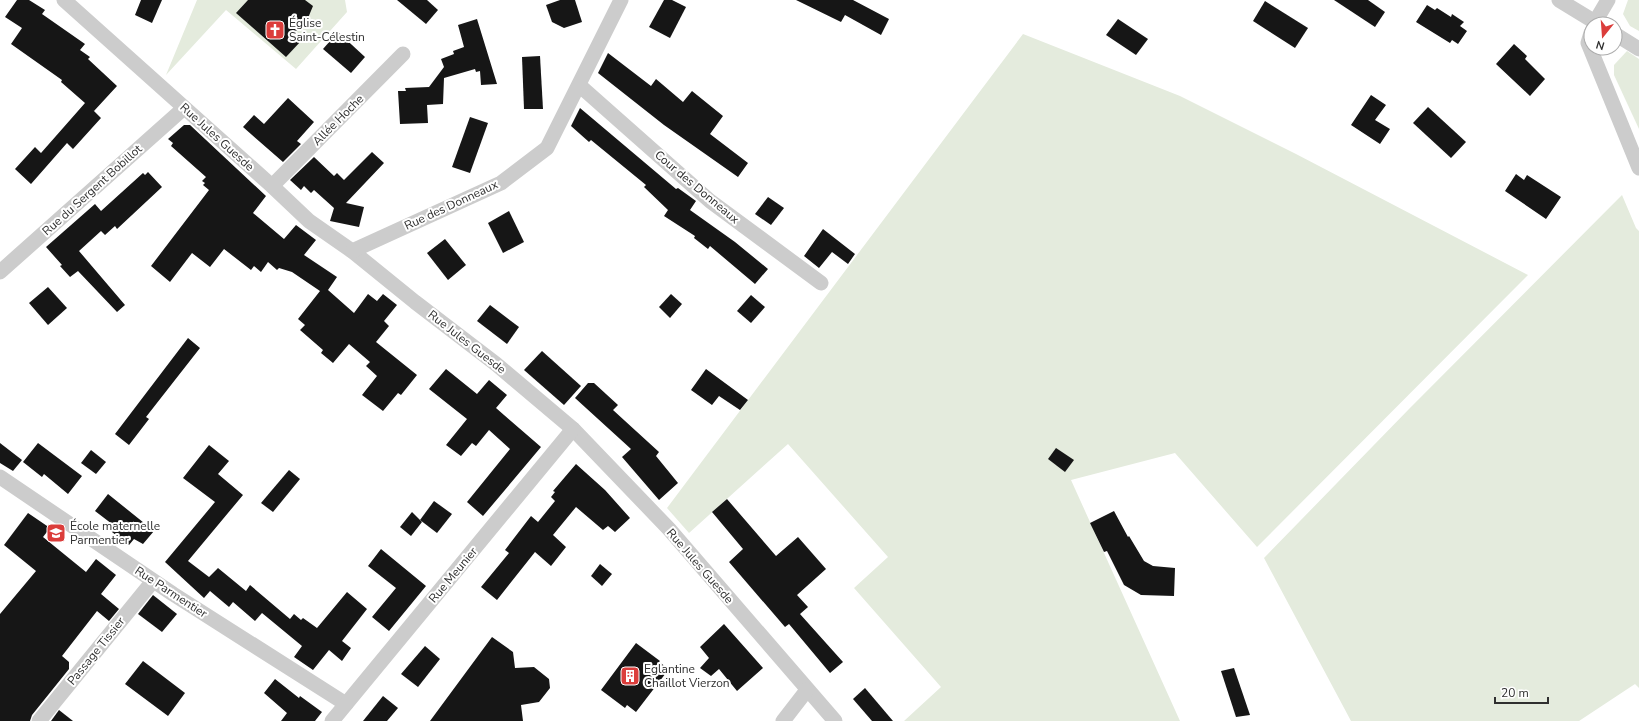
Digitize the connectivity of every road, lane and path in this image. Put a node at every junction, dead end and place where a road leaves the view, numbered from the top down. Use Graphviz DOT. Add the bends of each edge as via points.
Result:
graph roads {
  1 [pos="64,0"];
  2 [pos="621,0"];
  3 [pos="1559,0"];
  4 [pos="1608,0"];
  5 [pos="1600,16"];
  6 [pos="1583,17"];
  7 [pos="1623,39"];
  8 [pos="1639,49"];
  9 [pos="404,54"];
  10 [pos="1593,56"];
  11 [pos="579,85"];
  12 [pos="184,108"];
  13 [pos="1639,168"];
  14 [pos="272,186"];
  15 [pos="352,251"];
  16 [pos="0,272"];
  17 [pos="821,283"];
  18 [pos="573,429"];
  19 [pos="0,477"];
  20 [pos="153,581"];
  21 [pos="807,690"];
  22 [pos="346,704"];
  23 [pos="39,721"];
  24 [pos="332,721"];
  25 [pos="782,721"];
  26 [pos="835,721"];
  1 -- 12 [label="street, Rue Jules Guesde"];
  2 -- 11 [label="street, Rue des Donneaux"];
  3 -- 6 [label="street"];
  4 -- 5 [label="street"];
  7 -- 8 [label="street"];
  9 -- 14 [label="street, Allée Hoche"];
  10 -- 13 [label="street"];
  11 -- 15 [label="street, Rue des Donneaux" via="547,148 501,183"];
  11 -- 17 [label="street, Cour des Donneaux" via="710,201"];
  12 -- 14 [label="street, Rue Jules Guesde"];
  12 -- 16 [label="street, Rue du Sergent Bobillot"];
  14 -- 15 [label="street, Rue Jules Guesde" via="309,221"];
  15 -- 18 [label="street, Rue Jules Guesde" via="496,364"];
  18 -- 21 [label="street, Rue Jules Guesde" via="669,529"];
  18 -- 22 [label="street, Rue Meunier"];
  19 -- 20 [label="street, Rue Parmentier"];
  20 -- 22 [label="street, Rue Parmentier"];
  20 -- 23 [label="street, Passage Tissier"];
  21 -- 25 [label="street"];
  21 -- 26 [label="street, Rue Jules Guesde"];
  22 -- 24 [label="street, Rue Meunier"];
}
